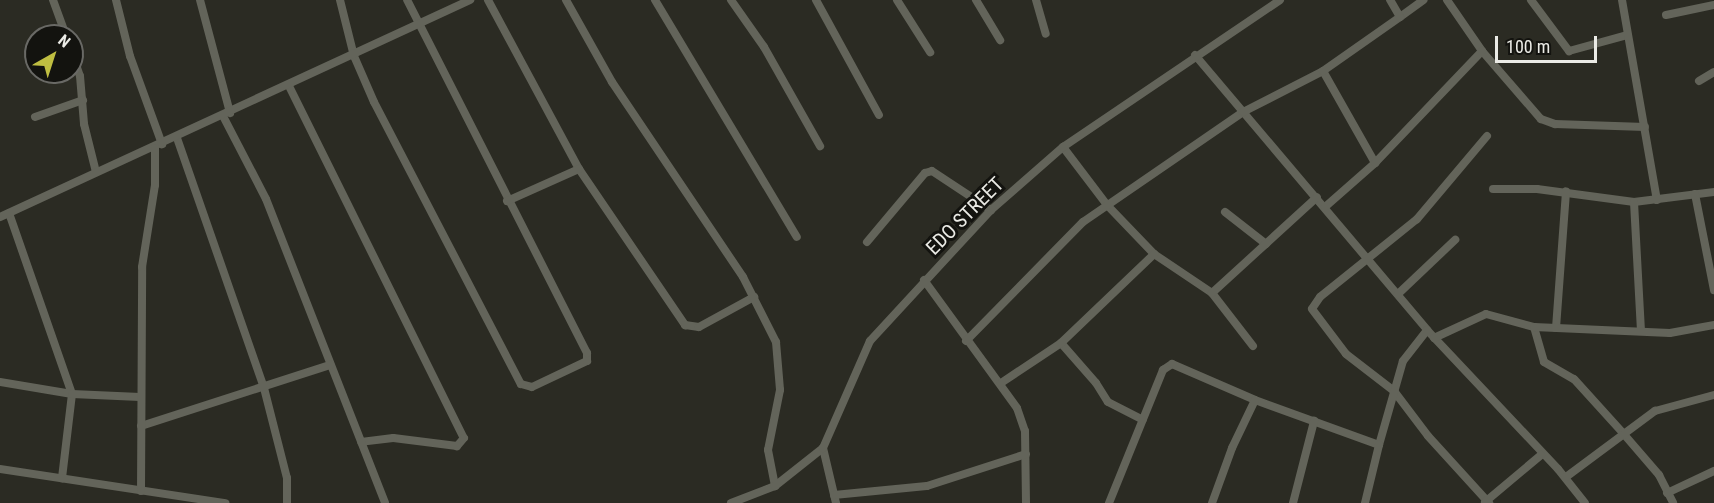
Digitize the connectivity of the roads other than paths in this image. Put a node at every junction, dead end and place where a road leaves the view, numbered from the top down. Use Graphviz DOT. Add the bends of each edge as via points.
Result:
graph roads {
  1 [pos="53,0"];
  2 [pos="116,0"];
  3 [pos="200,0"];
  4 [pos="340,0"];
  5 [pos="407,0"];
  6 [pos="470,0"];
  7 [pos="488,0"];
  8 [pos="566,0"];
  9 [pos="655,0"];
  10 [pos="731,0"];
  11 [pos="816,0"];
  12 [pos="897,0"];
  13 [pos="975,0"];
  14 [pos="1036,0"];
  15 [pos="1280,0"];
  16 [pos="1390,0"];
  17 [pos="1423,0"];
  18 [pos="1447,0"];
  19 [pos="1531,0"];
  20 [pos="1623,0"];
  21 [pos="1714,5"];
  22 [pos="1666,15"];
  23 [pos="1400,17"];
  24 [pos="62,24"];
  25 [pos="418,26"];
  26 [pos="1046,34"];
  27 [pos="1627,35"];
  28 [pos="1000,40"];
  29 [pos="1482,51"];
  30 [pos="930,52"];
  31 [pos="1195,55"];
  32 [pos="354,56"];
  33 [pos="1323,71"];
  34 [pos="1714,72"];
  35 [pos="1699,81"];
  36 [pos="81,84"];
  37 [pos="289,86"];
  38 [pos="83,100"];
  39 [pos="1243,112"];
  40 [pos="227,115"];
  41 [pos="879,115"];
  42 [pos="35,117"];
  43 [pos="1645,127"];
  44 [pos="1487,136"];
  45 [pos="177,138"];
  46 [pos="158,146"];
  47 [pos="820,146"];
  48 [pos="1063,147"];
  49 [pos="1375,163"];
  50 [pos="579,169"];
  51 [pos="96,172"];
  52 [pos="1493,189"];
  53 [pos="1566,192"];
  54 [pos="1714,192"];
  55 [pos="1695,194"];
  56 [pos="1317,197"];
  57 [pos="1657,200"];
  58 [pos="507,201"];
  59 [pos="1634,202"];
  60 [pos="1107,205"];
  61 [pos="1325,207"];
  62 [pos="991,210"];
  63 [pos="1225,212"];
  64 [pos="9,213"];
  65 [pos="0,217"];
  66 [pos="797,237"];
  67 [pos="1455,240"];
  68 [pos="867,242"];
  69 [pos="1266,244"];
  70 [pos="1154,254"];
  71 [pos="1370,259"];
  72 [pos="924,280"];
  73 [pos="1714,290"];
  74 [pos="1212,293"];
  75 [pos="1398,294"];
  76 [pos="754,297"];
  77 [pos="1714,325"];
  78 [pos="1534,327"];
  79 [pos="1556,328"];
  80 [pos="1427,330"];
  81 [pos="1641,331"];
  82 [pos="1434,338"];
  83 [pos="966,341"];
  84 [pos="1060,343"];
  85 [pos="1253,346"];
  86 [pos="330,365"];
  87 [pos="0,382"];
  88 [pos="1000,383"];
  89 [pos="264,388"];
  90 [pos="1394,391"];
  91 [pos="72,394"];
  92 [pos="1714,394"];
  93 [pos="140,397"];
  94 [pos="1255,400"];
  95 [pos="1143,420"];
  96 [pos="1314,421"];
  97 [pos="141,426"];
  98 [pos="1622,432"];
  99 [pos="362,442"];
  100 [pos="1379,445"];
  101 [pos="823,448"];
  102 [pos="1026,454"];
  103 [pos="1541,455"];
  104 [pos="0,469"];
  105 [pos="1714,471"];
  106 [pos="1566,477"];
  107 [pos="62,478"];
  108 [pos="776,486"];
  109 [pos="141,491"];
  110 [pos="1668,493"];
  111 [pos="835,499"];
  112 [pos="1487,502"];
  113 [pos="225,503"];
  114 [pos="287,503"];
  115 [pos="385,503"];
  116 [pos="731,503"];
  117 [pos="1026,503"];
  118 [pos="1108,503"];
  119 [pos="1212,503"];
  120 [pos="1293,503"];
  121 [pos="1365,503"];
  122 [pos="1585,503"];
  123 [pos="1672,503"];
  1 -- 24 [label="street"];
  2 -- 46 [label="street"];
  3 -- 40 [label="street"];
  4 -- 32 [label="street"];
  5 -- 25 [label="street"];
  6 -- 25 [label="street"];
  7 -- 50 [label="street"];
  8 -- 76 [label="street" via="612,82"];
  9 -- 66 [label="street"];
  10 -- 47 [label="street" via="764,47"];
  11 -- 41 [label="street"];
  12 -- 30 [label="street"];
  13 -- 28 [label="street"];
  14 -- 26 [label="street"];
  15 -- 31 [label="street, EDO STREET"];
  16 -- 23 [label="street"];
  17 -- 23 [label="street"];
  18 -- 29 [label="street"];
  19 -- 27 [label="street" via="1569,51"];
  20 -- 27 [label="street"];
  21 -- 22 [label="street"];
  23 -- 33 [label="street"];
  25 -- 32 [label="street"];
  25 -- 58 [label="street"];
  27 -- 43 [label="street"];
  29 -- 43 [label="street" via="1541,119 1565,124"];
  29 -- 49 [label="street"];
  31 -- 39 [label="street"];
  31 -- 48 [label="street, EDO STREET"];
  32 -- 37 [label="street"];
  32 -- 58 [label="street" via="455,261 521,384 532,387 587,361 587,353"];
  33 -- 39 [label="street"];
  33 -- 49 [label="street"];
  34 -- 35 [label="street"];
  36 -- 38 [label="street"];
  37 -- 40 [label="street"];
  37 -- 99 [label="street" via="464,438 457,446 393,438"];
  38 -- 42 [label="street"];
  38 -- 51 [label="street" via="84,124"];
  39 -- 56 [label="street"];
  39 -- 60 [label="street"];
  40 -- 45 [label="street"];
  40 -- 86 [label="street" via="266,199"];
  43 -- 57 [label="street"];
  44 -- 71 [label="street" via="1417,219"];
  45 -- 46 [label="street"];
  45 -- 89 [label="street"];
  46 -- 51 [label="street"];
  46 -- 93 [label="street" via="142,267"];
  48 -- 60 [label="street"];
  48 -- 62 [label="street, EDO STREET"];
  49 -- 61 [label="street"];
  50 -- 58 [label="street"];
  50 -- 76 [label="street" via="684,324 699,327"];
  51 -- 64 [label="street"];
  52 -- 53 [label="street"];
  53 -- 59 [label="street"];
  53 -- 79 [label="street"];
  54 -- 55 [label="street"];
  55 -- 57 [label="street"];
  55 -- 73 [label="street"];
  56 -- 61 [label="street"];
  56 -- 69 [label="street"];
  57 -- 59 [label="street"];
  59 -- 81 [label="street"];
  60 -- 70 [label="street"];
  60 -- 83 [label="street" via="1083,222"];
  61 -- 71 [label="street"];
  62 -- 68 [label="street" via="932,171 925,173"];
  62 -- 72 [label="street, EDO STREET"];
  63 -- 69 [label="street"];
  64 -- 65 [label="street"];
  64 -- 91 [label="street"];
  67 -- 75 [label="street"];
  69 -- 74 [label="street"];
  70 -- 74 [label="street"];
  70 -- 84 [label="street"];
  71 -- 75 [label="street"];
  71 -- 90 [label="street" via="1320,297 1311,309 1346,354"];
  72 -- 83 [label="street"];
  72 -- 101 [label="street, EDO STREET" via="870,341"];
  74 -- 85 [label="street"];
  75 -- 80 [label="street"];
  76 -- 108 [label="street" via="776,342 780,366 780,390 768,450"];
  77 -- 81 [label="street" via="1670,333"];
  78 -- 79 [label="street"];
  78 -- 82 [label="street" via="1486,314"];
  78 -- 98 [label="street" via="1544,362 1574,379"];
  79 -- 81 [label="street"];
  80 -- 82 [label="street"];
  80 -- 90 [label="street" via="1407,351"];
  82 -- 103 [label="street"];
  83 -- 88 [label="street"];
  84 -- 88 [label="street"];
  84 -- 95 [label="street" via="1108,402"];
  86 -- 89 [label="street"];
  86 -- 99 [label="street"];
  87 -- 91 [label="street"];
  88 -- 102 [label="street" via="1017,408 1025,431"];
  89 -- 97 [label="street"];
  89 -- 114 [label="street" via="287,478"];
  90 -- 100 [label="street"];
  90 -- 112 [label="street"];
  91 -- 93 [label="street"];
  91 -- 107 [label="street"];
  92 -- 98 [label="street" via="1654,411"];
  93 -- 97 [label="street"];
  94 -- 95 [label="street" via="1172,364 1163,370"];
  94 -- 96 [label="street"];
  94 -- 119 [label="street"];
  95 -- 118 [label="street"];
  96 -- 100 [label="street"];
  96 -- 120 [label="street"];
  97 -- 109 [label="street"];
  98 -- 106 [label="street"];
  98 -- 110 [label="street" via="1659,475"];
  99 -- 115 [label="street"];
  100 -- 121 [label="street"];
  101 -- 108 [label="street, EDO STREET"];
  101 -- 111 [label="street"];
  102 -- 111 [label="street" via="927,486"];
  102 -- 117 [label="street"];
  103 -- 106 [label="street"];
  103 -- 112 [label="street"];
  104 -- 107 [label="street"];
  105 -- 110 [label="street"];
  106 -- 122 [label="street"];
  107 -- 109 [label="street"];
  108 -- 116 [label="street, EDO STREET"];
  109 -- 113 [label="street"];
  110 -- 123 [label="street"];
}
